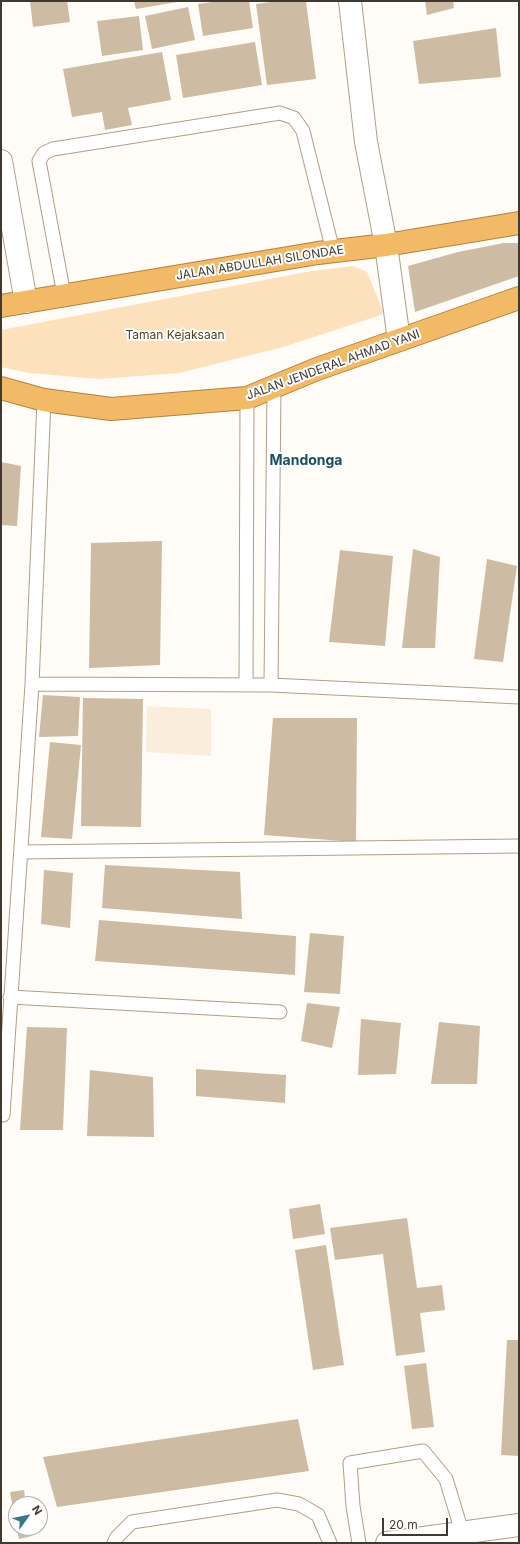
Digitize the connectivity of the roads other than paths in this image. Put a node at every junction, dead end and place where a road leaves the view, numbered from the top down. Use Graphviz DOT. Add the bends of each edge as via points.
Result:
graph roads {
  1 [pos="350,1"];
  2 [pos="1,160"];
  3 [pos="519,223"];
  4 [pos="386,245"];
  5 [pos="333,251"];
  6 [pos="64,295"];
  7 [pos="519,298"];
  8 [pos="26,302"];
  9 [pos="1,306"];
  10 [pos="399,340"];
  11 [pos="274,387"];
  12 [pos="1,388"];
  13 [pos="247,398"];
  14 [pos="44,400"];
  15 [pos="32,684"];
  16 [pos="246,685"];
  17 [pos="271,685"];
  18 [pos="519,697"];
  19 [pos="519,846"];
  20 [pos="21,852"];
  21 [pos="10,997"];
  22 [pos="280,1012"];
  23 [pos="3,1115"];
  24 [pos="519,1525"];
  25 [pos="462,1532"];
  26 [pos="114,1543"];
  27 [pos="330,1543"];
  28 [pos="359,1543"];
  29 [pos="387,1543"];
  1 -- 4 [label="street" via="366,142"];
  2 -- 8 [label="street"];
  3 -- 4 [label="highway, JALAN ABDULLAH SILONDAE"];
  4 -- 5 [label="highway, JALAN ABDULLAH SILONDAE"];
  4 -- 10 [label="street"];
  5 -- 6 [label="highway, JALAN ABDULLAH SILONDAE"];
  5 -- 6 [label="lane" via="303,131 294,118 280,113 53,149 44,153 39,161"];
  6 -- 8 [label="highway, JALAN ABDULLAH SILONDAE"];
  7 -- 10 [label="highway, JALAN JENDERAL AHMAD YANI"];
  8 -- 9 [label="highway, JALAN ABDULLAH SILONDAE"];
  10 -- 11 [label="highway, JALAN JENDERAL AHMAD YANI"];
  11 -- 13 [label="highway, JALAN JENDERAL AHMAD YANI"];
  11 -- 17 [label="lane"];
  12 -- 14 [label="highway, JALAN JENDERAL AHMAD YANI"];
  13 -- 14 [label="highway, JALAN JENDERAL AHMAD YANI" via="111,409"];
  13 -- 16 [label="lane"];
  14 -- 15 [label="lane"];
  15 -- 16 [label="lane"];
  15 -- 20 [label="lane"];
  16 -- 17 [label="lane"];
  17 -- 18 [label="lane"];
  19 -- 20 [label="lane"];
  20 -- 21 [label="lane"];
  21 -- 22 [label="lane"];
  21 -- 23 [label="lane"];
  24 -- 25 [label="street"];
  25 -- 28 [label="lane" via="446,1479 423,1452 350,1463"];
  25 -- 29 [label="street"];
  26 -- 27 [label="lane" via="132,1522 277,1500 299,1504 318,1515"];
}
